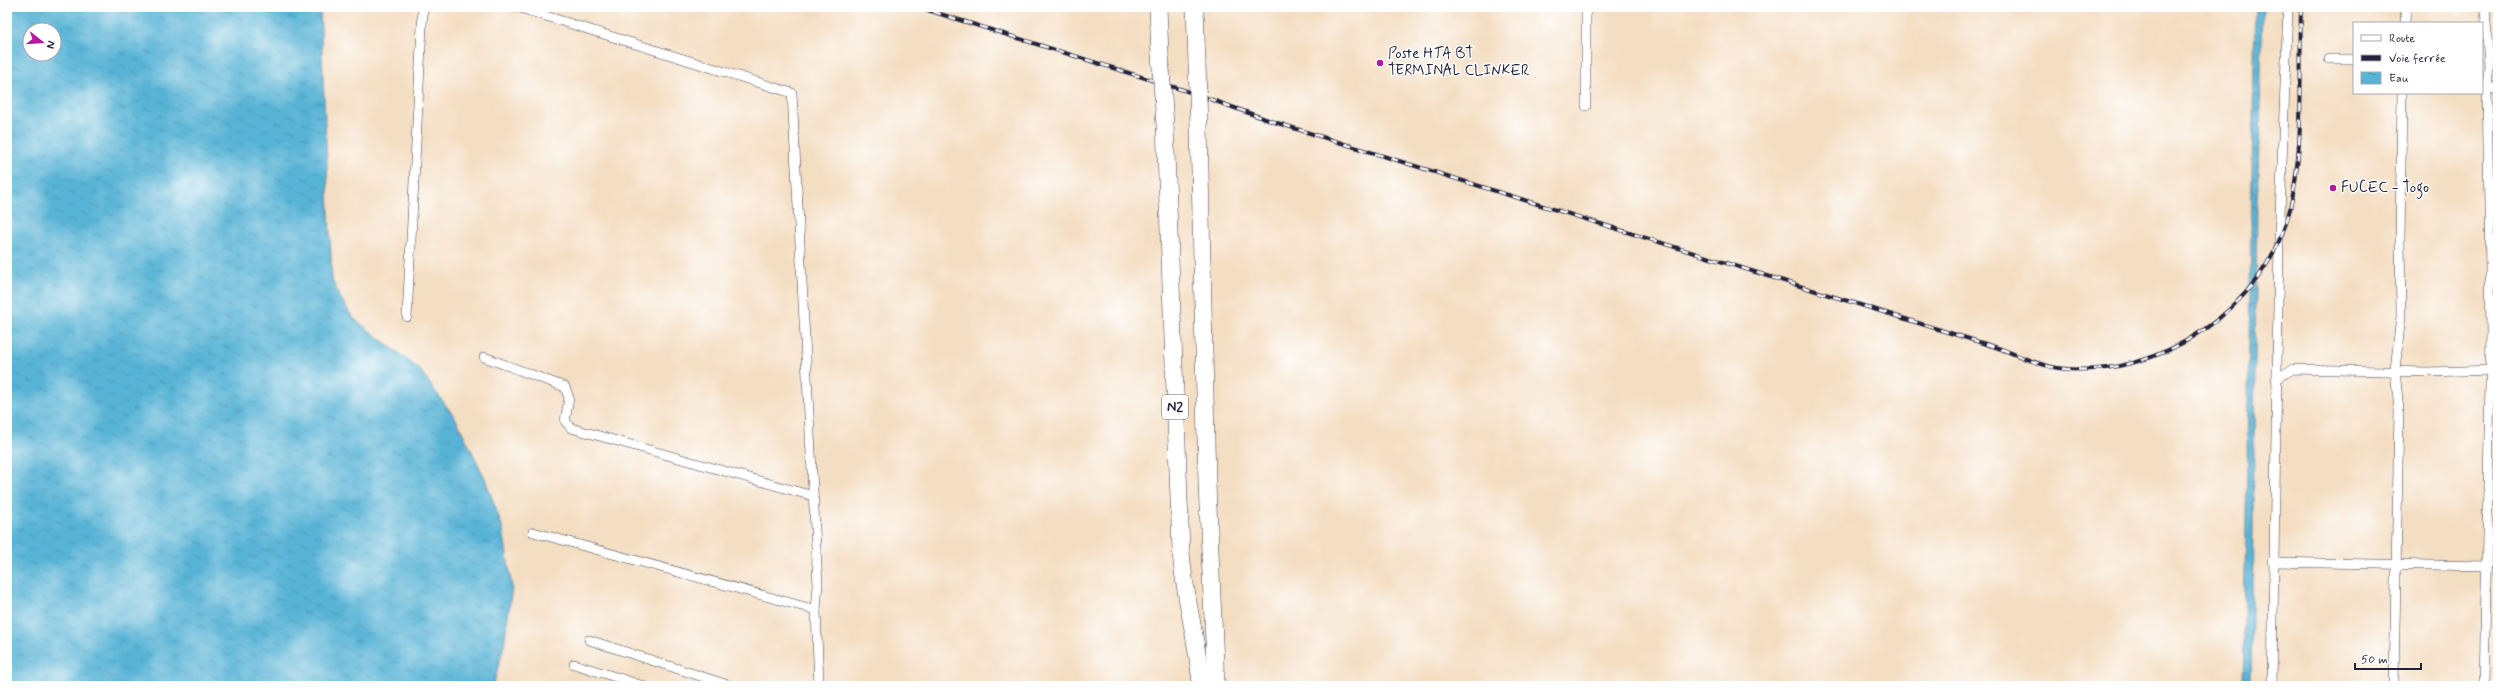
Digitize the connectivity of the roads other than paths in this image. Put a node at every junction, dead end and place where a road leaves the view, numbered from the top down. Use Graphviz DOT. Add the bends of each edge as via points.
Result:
graph roads {
  1 [pos="423,7"];
  2 [pos="517,7"];
  3 [pos="1158,7"];
  4 [pos="1195,7"];
  5 [pos="1586,7"];
  6 [pos="2288,7"];
  7 [pos="2406,7"];
  8 [pos="2485,7"];
  9 [pos="2405,22"];
  10 [pos="2329,59"];
  11 [pos="2353,59"];
  12 [pos="2487,85"];
  13 [pos="2498,91"];
  14 [pos="2402,94"];
  15 [pos="1586,106"];
  16 [pos="407,317"];
  17 [pos="484,357"];
  18 [pos="2395,370"];
  19 [pos="2494,370"];
  20 [pos="2276,379"];
  21 [pos="813,496"];
  22 [pos="534,532"];
  23 [pos="2273,562"];
  24 [pos="2396,566"];
  25 [pos="2487,566"];
  26 [pos="816,610"];
  27 [pos="589,640"];
  28 [pos="574,664"];
  29 [pos="621,683"];
  30 [pos="643,686"];
  31 [pos="731,686"];
  32 [pos="819,686"];
  33 [pos="1201,686"];
  34 [pos="1216,686"];
  35 [pos="2272,686"];
  36 [pos="2394,686"];
  37 [pos="2484,686"];
  1 -- 16 [label="street"];
  2 -- 21 [label="street" via="792,93"];
  3 -- 33 [label="highway, N2, bridge" via="1165,125 1180,543 1186,600 1198,652"];
  4 -- 34 [label="highway, N2, bridge" via="1202,332"];
  5 -- 15 [label="street"];
  6 -- 20 [label="street"];
  7 -- 9 [label="street"];
  8 -- 12 [label="street" via="2489,66"];
  10 -- 11 [label="street"];
  12 -- 13 [label="street"];
  12 -- 19 [label="street"];
  14 -- 18 [label="street" via="2401,316"];
  17 -- 21 [label="street" via="565,387 569,398 566,421 571,428"];
  18 -- 19 [label="street"];
  18 -- 20 [label="street" via="2293,369"];
  18 -- 24 [label="street" via="2399,410"];
  19 -- 25 [label="street"];
  20 -- 23 [label="street"];
  21 -- 26 [label="street" via="818,585"];
  22 -- 26 [label="street"];
  23 -- 24 [label="street"];
  23 -- 35 [label="street"];
  24 -- 25 [label="street"];
  24 -- 36 [label="street"];
  25 -- 37 [label="street"];
  26 -- 32 [label="street"];
  27 -- 31 [label="street"];
  28 -- 29 [label="street"];
  29 -- 30 [label="street"];
}
